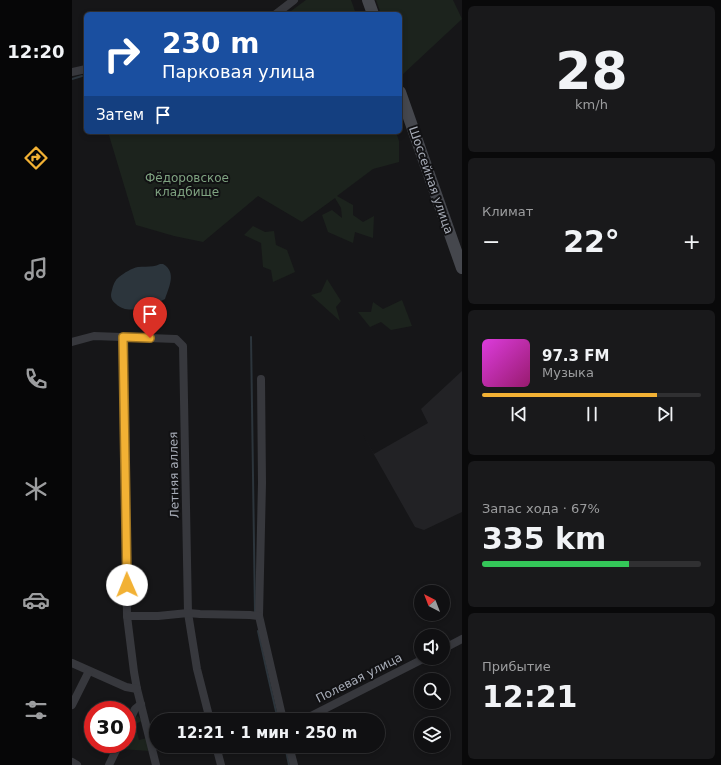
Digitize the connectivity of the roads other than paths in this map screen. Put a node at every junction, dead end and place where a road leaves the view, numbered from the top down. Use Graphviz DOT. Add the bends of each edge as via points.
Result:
graph roads {
  1 [pos="294,0"];
  2 [pos="368,0"];
  3 [pos="279,12"];
  4 [pos="372,12"];
  5 [pos="84,69"];
  6 [pos="72,72"];
  7 [pos="402,98"];
  8 [pos="462,268"];
  9 [pos="123,337"];
  10 [pos="72,340"];
  11 [pos="261,379"];
  12 [pos="188,613"];
  13 [pos="127,616"];
  14 [pos="259,616"];
  15 [pos="462,640"];
  16 [pos="450,646"];
  17 [pos="72,663"];
  18 [pos="414,664"];
  19 [pos="89,671"];
  20 [pos="137,689"];
  21 [pos="141,704"];
  22 [pos="72,705"];
  23 [pos="136,708"];
  24 [pos="208,713"];
  25 [pos="281,713"];
  26 [pos="317,713"];
  27 [pos="115,753"];
  28 [pos="218,753"];
  29 [pos="291,753"];
  30 [pos="72,762"];
  31 [pos="78,765"];
  32 [pos="109,765"];
  33 [pos="156,765"];
  34 [pos="221,765"];
  35 [pos="294,765"];
  1 -- 3 [label="street"];
  2 -- 4 [label="main road"];
  5 -- 6 [label="street"];
  7 -- 8 [label="main road, Шоссейная улица"];
  9 -- 10 [label="street" via="94,336"];
  9 -- 12 [label="street, Летняя аллея" via="176,339 183,346"];
  9 -- 13 [label="street"];
  11 -- 14 [label="street"];
  12 -- 13 [label="street"];
  12 -- 14 [label="street"];
  12 -- 24 [label="street, Летняя аллея" via="197,669"];
  13 -- 20 [label="street"];
  14 -- 25 [label="street"];
  15 -- 16 [label="street"];
  17 -- 19 [label="street"];
  18 -- 26 [label="street, Полевая улица"];
  19 -- 20 [label="street"];
  19 -- 22 [label="street"];
  20 -- 21 [label="street"];
  21 -- 23 [label="street"];
  21 -- 33 [label="street"];
  27 -- 32 [label="street"];
  28 -- 34 [label="street"];
  29 -- 35 [label="street"];
  30 -- 31 [label="street"];
}
